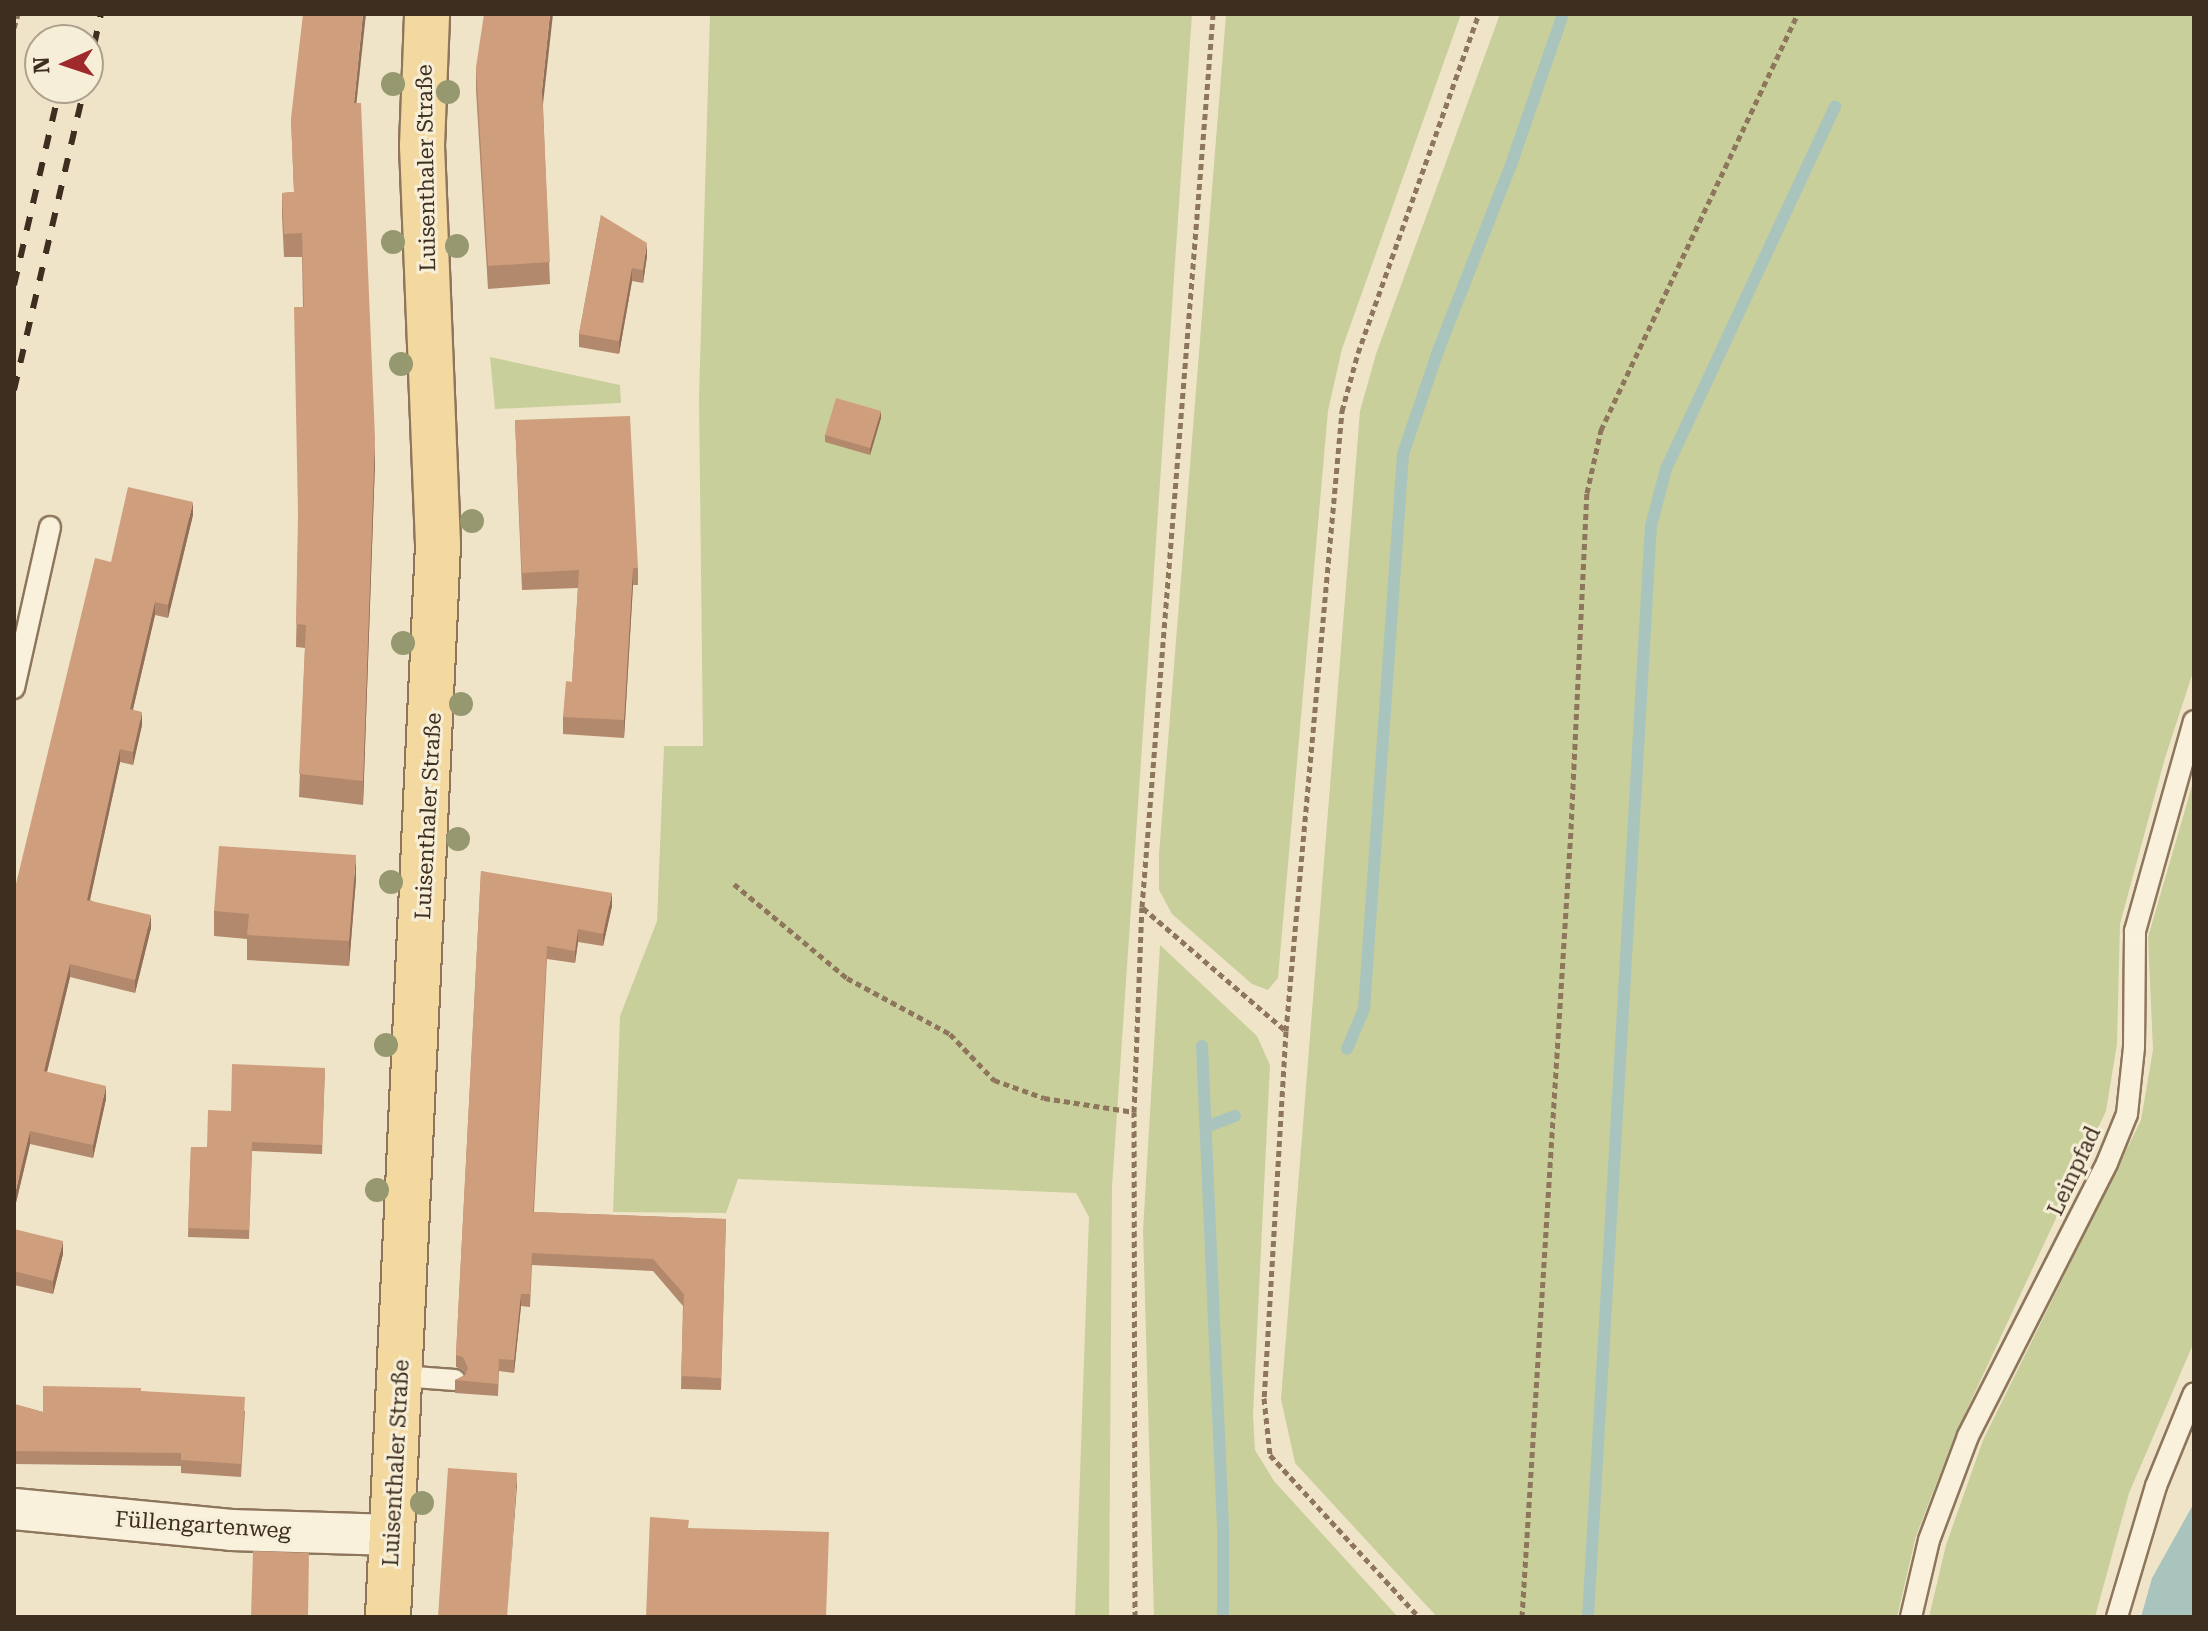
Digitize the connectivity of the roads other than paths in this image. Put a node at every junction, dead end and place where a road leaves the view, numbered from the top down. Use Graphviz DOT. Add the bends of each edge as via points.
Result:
graph roads {
  1 [pos="427,14"];
  2 [pos="50,527"];
  3 [pos="14,688"];
  4 [pos="2194,721"];
  5 [pos="401,1376"];
  6 [pos="455,1380"];
  7 [pos="2194,1393"];
  8 [pos="14,1509"];
  9 [pos="393,1535"];
  10 [pos="388,1617"];
  11 [pos="1911,1617"];
  12 [pos="2117,1617"];
  1 -- 5 [label="main road, Luisenthaler Straße" via="422,146 438,544"];
  2 -- 3 [label="lane"];
  4 -- 11 [label="lane, Leinpfad" via="2135,931 2134,1047 2127,1114 1968,1436 1929,1540"];
  5 -- 6 [label="lane"];
  5 -- 9 [label="main road, Luisenthaler Straße"];
  7 -- 12 [label="lane" via="2156,1486"];
  8 -- 9 [label="street, Füllengartenweg" via="231,1530"];
  9 -- 10 [label="main road, Luisenthaler Straße"];
}
